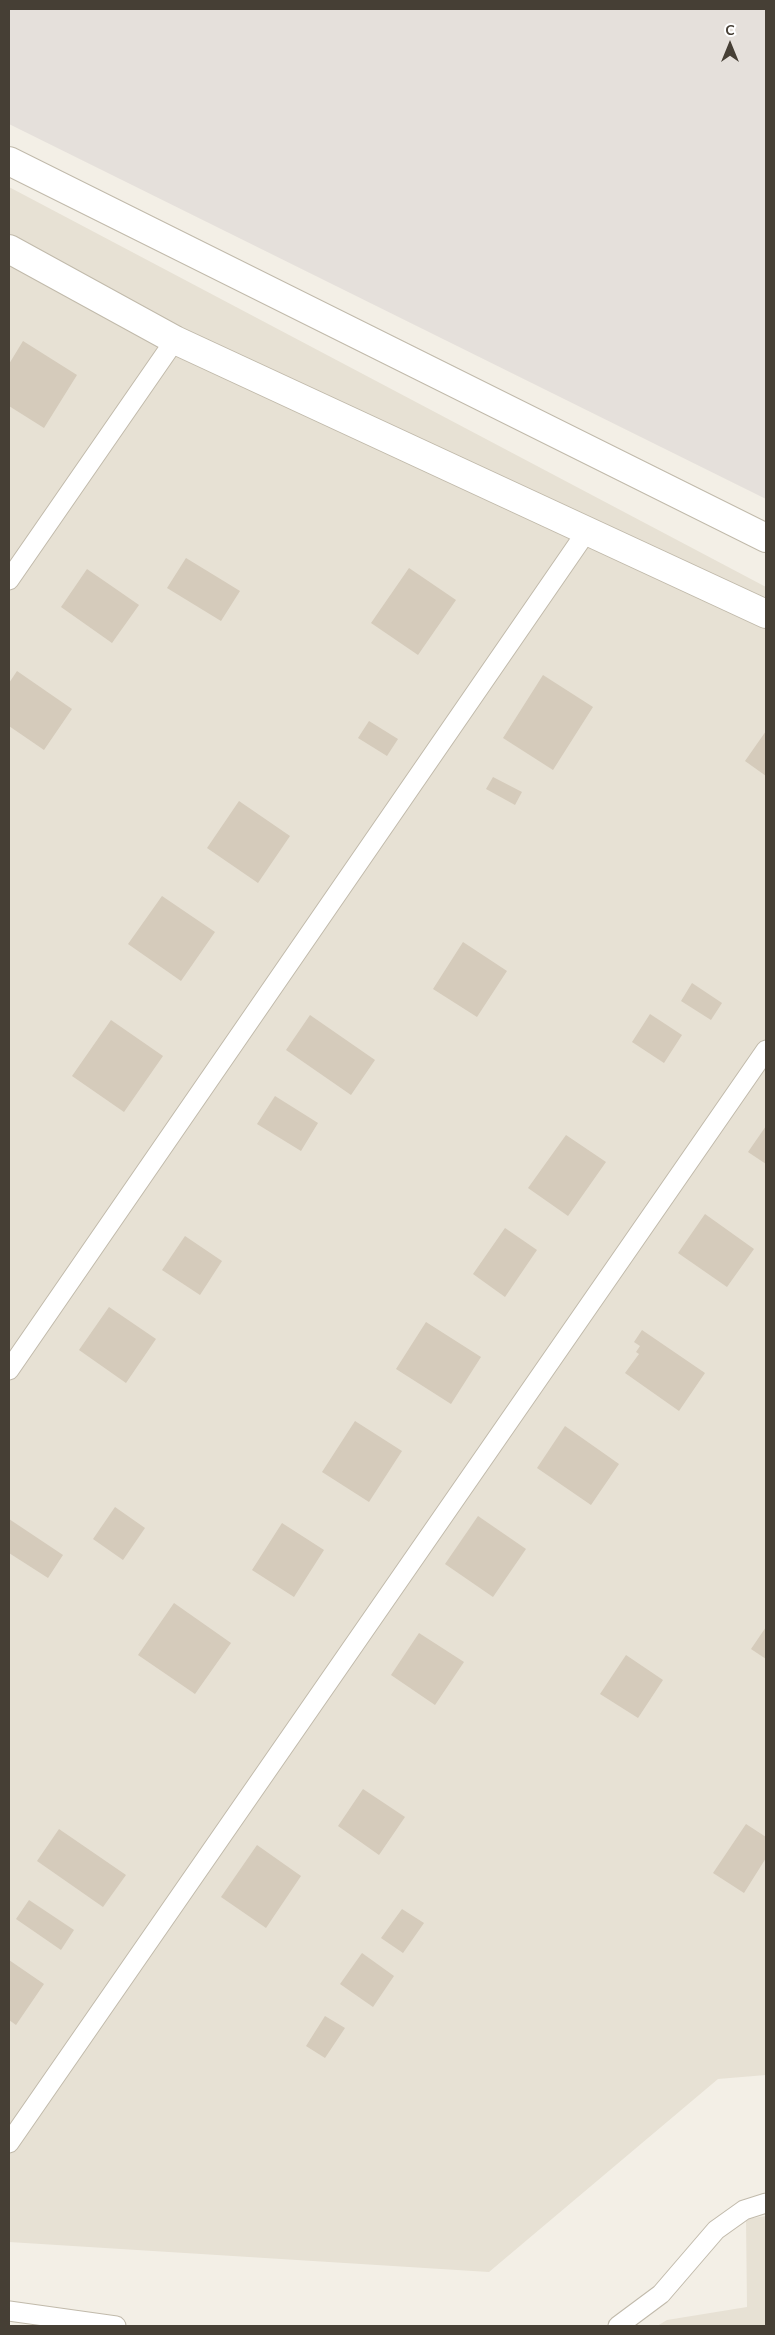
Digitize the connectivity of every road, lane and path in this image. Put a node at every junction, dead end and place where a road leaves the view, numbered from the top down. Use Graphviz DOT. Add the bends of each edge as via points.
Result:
graph roads {
  1 [pos="9,161"];
  2 [pos="9,249"];
  3 [pos="175,340"];
  4 [pos="587,531"];
  5 [pos="766,538"];
  6 [pos="9,580"];
  7 [pos="766,614"];
  8 [pos="766,1050"];
  9 [pos="9,1370"];
  10 [pos="9,2143"];
  11 [pos="766,2203"];
  12 [pos="9,2312"];
  13 [pos="116,2326"];
  14 [pos="618,2326"];
  1 -- 5 [label="street"];
  2 -- 3 [label="street"];
  3 -- 4 [label="street"];
  3 -- 6 [label="lane"];
  4 -- 7 [label="street"];
  4 -- 9 [label="lane"];
  8 -- 10 [label="lane"];
  11 -- 14 [label="lane" via="744,2210 716,2230 661,2294"];
  12 -- 13 [label="lane"];
}
